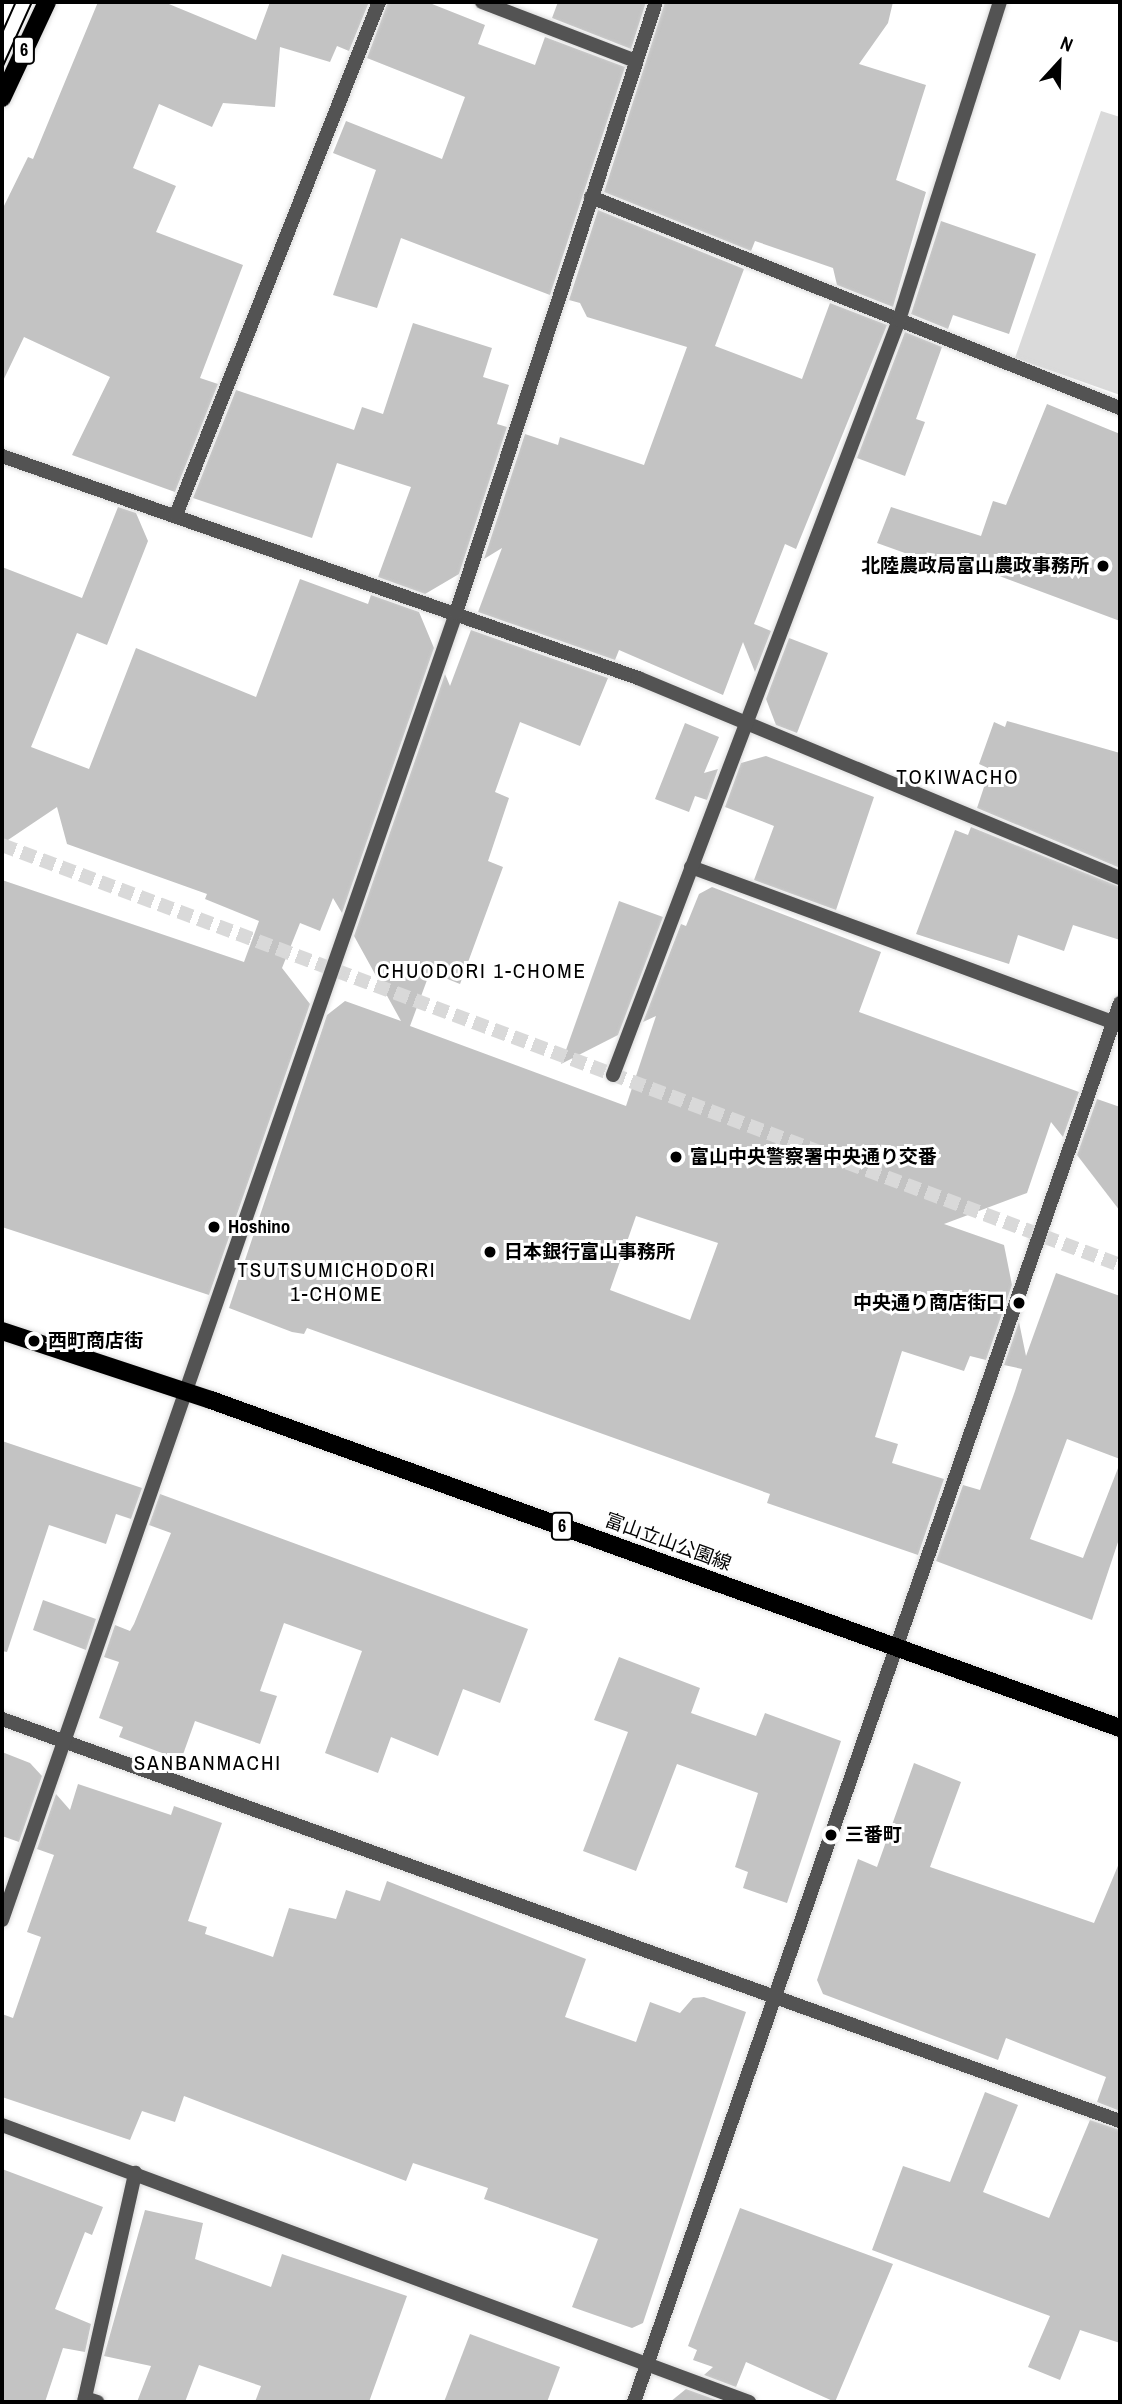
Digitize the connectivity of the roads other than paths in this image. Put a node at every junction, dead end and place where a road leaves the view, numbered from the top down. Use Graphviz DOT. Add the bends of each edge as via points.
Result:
graph roads {
  1 [pos="47,2"];
  2 [pos="379,2"];
  3 [pos="482,2"];
  4 [pos="656,2"];
  5 [pos="1000,2"];
  6 [pos="636,61"];
  7 [pos="2,99"];
  8 [pos="591,197"];
  9 [pos="899,320"];
  10 [pos="1120,408"];
  11 [pos="2,456"];
  12 [pos="176,515"];
  13 [pos="456,613"];
  14 [pos="747,724"];
  15 [pos="691,867"];
  16 [pos="1120,878"];
  17 [pos="1120,1003"];
  18 [pos="1113,1022"];
  19 [pos="613,1075"];
  20 [pos="2,1331"];
  21 [pos="187,1391"];
  22 [pos="899,1648"];
  23 [pos="2,1719"];
  24 [pos="1120,1728"];
  25 [pos="64,1742"];
  26 [pos="2,1920"];
  27 [pos="777,1996"];
  28 [pos="1120,2121"];
  29 [pos="2,2125"];
  30 [pos="135,2173"];
  31 [pos="648,2361"];
  32 [pos="89,2401"];
  33 [pos="634,2402"];
  34 [pos="749,2402"];
  1 -- 7 [label="main road, 6"];
  2 -- 12 [label="street"];
  3 -- 6 [label="street"];
  4 -- 6 [label="street"];
  5 -- 9 [label="street"];
  6 -- 8 [label="street"];
  8 -- 9 [label="street"];
  8 -- 13 [label="street"];
  9 -- 10 [label="street"];
  9 -- 14 [label="street"];
  11 -- 12 [label="street"];
  12 -- 13 [label="street"];
  13 -- 14 [label="street"];
  13 -- 21 [label="street"];
  14 -- 15 [label="street"];
  14 -- 16 [label="street"];
  15 -- 18 [label="street"];
  15 -- 19 [label="street"];
  17 -- 18 [label="street"];
  18 -- 22 [label="street"];
  20 -- 21 [label="main road, 富山立山公園線 / 6"];
  21 -- 22 [label="main road, 富山立山公園線 / 6"];
  21 -- 25 [label="street"];
  22 -- 24 [label="main road, 富山立山公園線 / 6"];
  22 -- 27 [label="street"];
  23 -- 25 [label="street"];
  25 -- 26 [label="street"];
  25 -- 27 [label="street"];
  27 -- 28 [label="street"];
  27 -- 31 [label="street"];
  29 -- 30 [label="street"];
  30 -- 31 [label="street"];
  30 -- 32 [label="street"];
  31 -- 33 [label="street"];
  31 -- 34 [label="street"];
}
